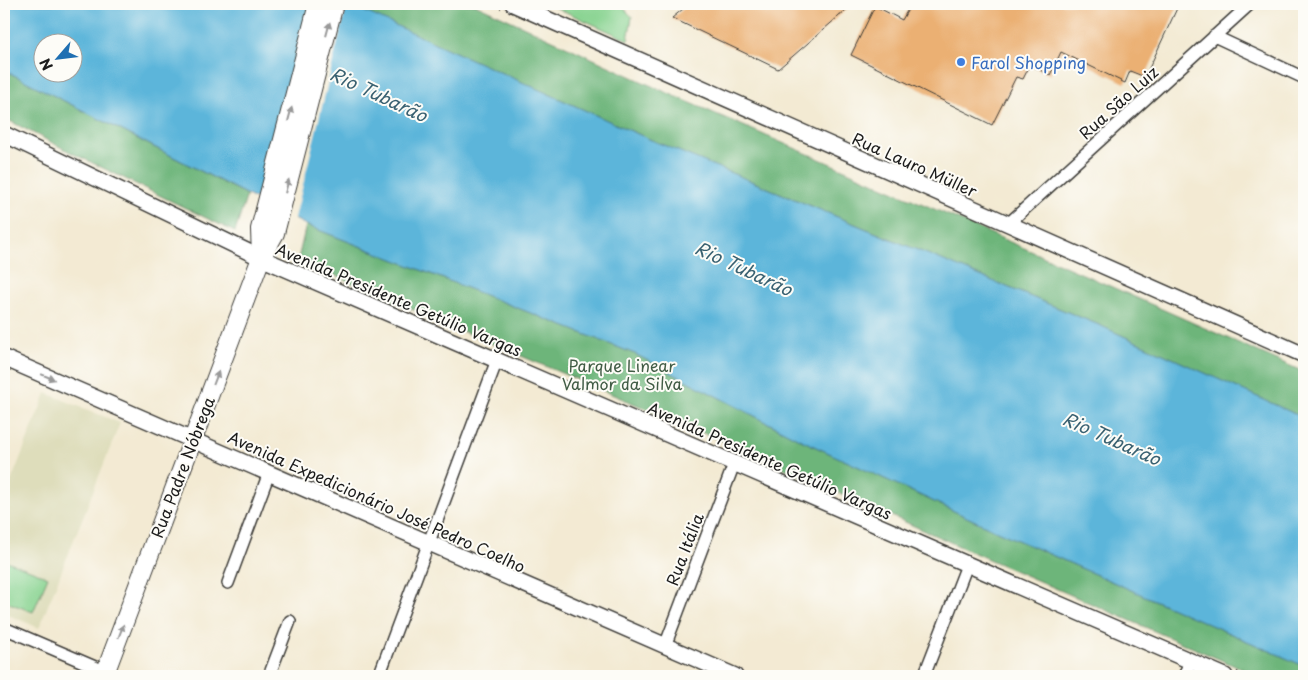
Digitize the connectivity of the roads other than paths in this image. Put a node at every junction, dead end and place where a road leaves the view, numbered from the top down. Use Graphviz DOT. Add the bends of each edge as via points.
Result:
graph roads {
  1 [pos="318,4"];
  2 [pos="334,4"];
  3 [pos="512,4"];
  4 [pos="1250,4"];
  5 [pos="1214,36"];
  6 [pos="1304,78"];
  7 [pos="4,134"];
  8 [pos="1008,224"];
  9 [pos="267,231"];
  10 [pos="261,258"];
  11 [pos="1304,355"];
  12 [pos="4,358"];
  13 [pos="497,360"];
  14 [pos="193,440"];
  15 [pos="734,464"];
  16 [pos="269,473"];
  17 [pos="429,542"];
  18 [pos="967,565"];
  19 [pos="228,583"];
  20 [pos="290,621"];
  21 [pos="4,628"];
  22 [pos="665,646"];
  23 [pos="1190,661"];
  24 [pos="108,675"];
  25 [pos="382,675"];
  26 [pos="269,676"];
  27 [pos="736,676"];
  28 [pos="924,676"];
  29 [pos="1184,676"];
  30 [pos="1225,676"];
  9 -- 1 [label="main road, one-way"];
  9 -- 2 [label="main road, one-way"];
  3 -- 8 [label="main road, Rua Lauro Müller"];
  4 -- 5 [label="street, Rua São Luiz"];
  5 -- 6 [label="street"];
  5 -- 8 [label="street, Rua São Luiz"];
  7 -- 10 [label="main road, Avenida Presidente Getúlio Vargas"];
  8 -- 11 [label="main road, Rua Lauro Müller"];
  9 -- 10 [label="main road, Rua Padre Nóbrega"];
  10 -- 13 [label="main road, Avenida Presidente Getúlio Vargas"];
  14 -- 10 [label="main road, Rua Padre Nóbrega, one-way"];
  12 -- 14 [label="main road, Avenida Expedicionário José Pedro Coelho, one-way"];
  13 -- 15 [label="main road, Avenida Presidente Getúlio Vargas"];
  13 -- 17 [label="street"];
  14 -- 16 [label="main road, Avenida Expedicionário José Pedro Coelho"];
  24 -- 14 [label="main road, Rua Padre Nóbrega, one-way"];
  15 -- 18 [label="main road, Avenida Presidente Getúlio Vargas"];
  15 -- 22 [label="street, Rua Itália"];
  16 -- 17 [label="main road, Avenida Expedicionário José Pedro Coelho"];
  16 -- 19 [label="street"];
  17 -- 22 [label="main road, Avenida Expedicionário José Pedro Coelho"];
  17 -- 25 [label="street"];
  18 -- 23 [label="main road, Avenida Presidente Getúlio Vargas"];
  18 -- 28 [label="street"];
  20 -- 26 [label="street"];
  21 -- 24 [label="street"];
  22 -- 27 [label="main road, Avenida Expedicionário José Pedro Coelho"];
  23 -- 29 [label="street"];
  23 -- 30 [label="main road, Avenida Presidente Getúlio Vargas"];
}
